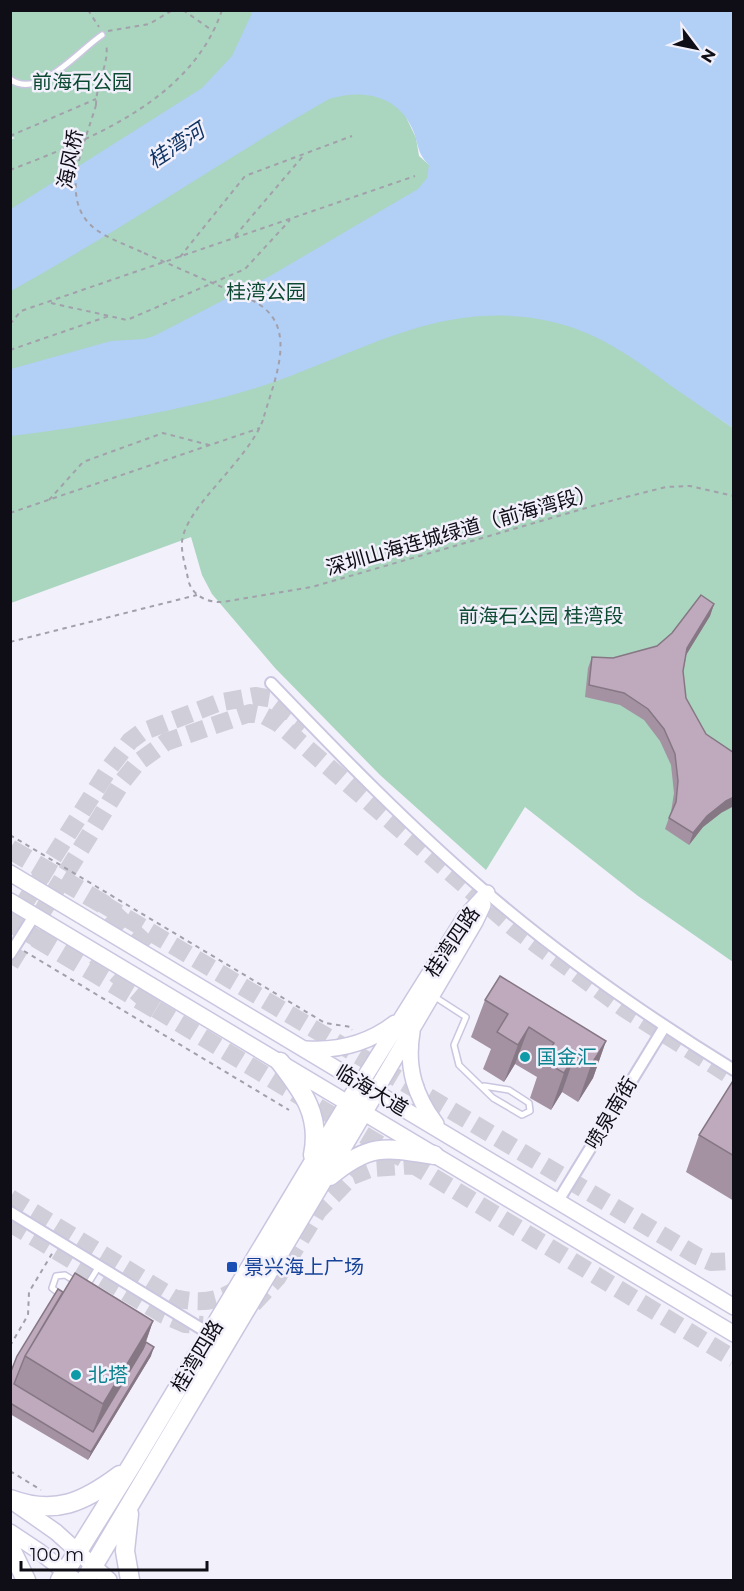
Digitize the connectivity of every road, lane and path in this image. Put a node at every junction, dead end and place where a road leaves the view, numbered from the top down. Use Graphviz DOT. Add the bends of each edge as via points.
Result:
graph roads {
  1 [pos="88,10"];
  2 [pos="173,10"];
  3 [pos="183,10"];
  4 [pos="222,10"];
  5 [pos="213,31"];
  6 [pos="102,34"];
  7 [pos="10,79"];
  8 [pos="96,99"];
  9 [pos="10,136"];
  10 [pos="352,136"];
  11 [pos="305,154"];
  12 [pos="10,170"];
  13 [pos="415,176"];
  14 [pos="291,219"];
  15 [pos="234,238"];
  16 [pos="180,257"];
  17 [pos="165,262"];
  18 [pos="48,302"];
  19 [pos="109,316"];
  20 [pos="10,324"];
  21 [pos="10,350"];
  22 [pos="260,428"];
  23 [pos="209,445"];
  24 [pos="734,496"];
  25 [pos="48,501"];
  26 [pos="10,512"];
  27 [pos="197,595"];
  28 [pos="10,642"];
  29 [pos="271,683"];
  30 [pos="10,835"];
  31 [pos="10,873"];
  32 [pos="487,893"];
  33 [pos="10,902"];
  34 [pos="34,916"];
  35 [pos="13,950"];
  36 [pos="431,994"];
  37 [pos="408,1021"];
  38 [pos="665,1026"];
  39 [pos="351,1027"];
  40 [pos="304,1049"];
  41 [pos="280,1062"];
  42 [pos="734,1070"];
  43 [pos="484,1086"];
  44 [pos="368,1087"];
  45 [pos="355,1108"];
  46 [pos="289,1110"];
  47 [pos="442,1131"];
  48 [pos="434,1155"];
  49 [pos="313,1179"];
  50 [pos="558,1201"];
  51 [pos="10,1212"];
  52 [pos="60,1242"];
  53 [pos="99,1266"];
  54 [pos="71,1301"];
  55 [pos="734,1307"];
  56 [pos="210,1334"];
  57 [pos="734,1334"];
  58 [pos="10,1346"];
  59 [pos="131,1466"];
  60 [pos="10,1471"];
  61 [pos="44,1491"];
  62 [pos="10,1500"];
  63 [pos="129,1508"];
  64 [pos="10,1532"];
  65 [pos="10,1547"];
  66 [pos="78,1551"];
  67 [pos="89,1573"];
  68 [pos="66,1578"];
  69 [pos="26,1581"];
  70 [pos="109,1581"];
  71 [pos="130,1581"];
  1 -- 6 [label="path"];
  2 -- 6 [label="path" via="149,24"];
  3 -- 5 [label="path"];
  4 -- 5 [label="path"];
  5 -- 12 [label="path" via="189,68 158,97 74,144"];
  6 -- 7 [label="lane" via="41,83 22,85"];
  6 -- 8 [label="path, 海风桥" via="107,58 99,76"];
  8 -- 9 [label="path"];
  8 -- 17 [label="path, 海风桥, bridge" via="76,177 75,201 93,227"];
  10 -- 11 [label="path"];
  11 -- 15 [label="path"];
  11 -- 16 [label="path" via="245,176"];
  13 -- 14 [label="path"];
  14 -- 15 [label="path"];
  14 -- 19 [label="path" via="245,269 127,320"];
  15 -- 16 [label="path"];
  16 -- 17 [label="path"];
  17 -- 18 [label="path"];
  17 -- 22 [label="path, 海风桥, bridge" via="260,305 279,327 280,352"];
  18 -- 19 [label="path"];
  18 -- 20 [label="path" via="21,311"];
  19 -- 21 [label="path"];
  22 -- 23 [label="path"];
  22 -- 27 [label="path" via="243,456 188,522 182,544 189,584"];
  23 -- 25 [label="path"];
  23 -- 25 [label="path" via="163,433 83,462"];
  24 -- 27 [label="path, 深圳山海连城绿道（前海湾段）" via="699,487 666,487 312,588 223,602"];
  25 -- 26 [label="path"];
  27 -- 28 [label="path"];
  29 -- 32 [label="street" via="351,766"];
  30 -- 39 [label="path" via="324,1023"];
  31 -- 40 [label="main road, 临海大道"];
  32 -- 36 [label="main road, 桂湾四路" via="475,922"];
  32 -- 37 [label="main road, 桂湾四路" via="465,917"];
  32 -- 38 [label="street"];
  33 -- 34 [label="main road, 临海大道"];
  34 -- 35 [label="street"];
  34 -- 41 [label="main road, 临海大道"];
  35 -- 46 [label="path"];
  36 -- 37 [label="main road, 桂湾四路"];
  36 -- 43 [label="lane" via="466,1017 455,1040 455,1055 467,1074"];
  37 -- 40 [label="main road" via="354,1045"];
  37 -- 44 [label="main road, 桂湾四路"];
  37 -- 47 [label="main road" via="412,1079 418,1097"];
  38 -- 42 [label="street"];
  38 -- 50 [label="street, 喷泉南街"];
  40 -- 44 [label="main road, 临海大道"];
  41 -- 45 [label="main road, 临海大道"];
  41 -- 49 [label="main road" via="304,1094 316,1122"];
  43 -- 43 [label="lane" via="493,1098 520,1114 530,1111 529,1103 509,1090"];
  44 -- 45 [label="main road, 桂湾四路"];
  44 -- 47 [label="main road, 临海大道"];
  45 -- 48 [label="main road, 临海大道"];
  45 -- 49 [label="main road, 桂湾四路"];
  47 -- 50 [label="main road, 临海大道"];
  48 -- 49 [label="main road" via="368,1151"];
  48 -- 57 [label="main road, 临海大道"];
  49 -- 56 [label="main road, 桂湾四路"];
  49 -- 63 [label="main road, 桂湾四路"];
  50 -- 55 [label="main road, 临海大道"];
  51 -- 52 [label="street"];
  52 -- 53 [label="street"];
  52 -- 58 [label="path" via="30,1292 27,1315"];
  53 -- 54 [label="lane" via="89,1290 64,1275 56,1276 52,1288"];
  53 -- 56 [label="street"];
  56 -- 59 [label="main road, 桂湾四路"];
  59 -- 62 [label="main road" via="92,1495 65,1505 37,1506"];
  59 -- 66 [label="main road, 桂湾四路"];
  60 -- 61 [label="path"];
  62 -- 66 [label="main road"];
  63 -- 67 [label="main road, 桂湾四路"];
  63 -- 71 [label="main road" via="125,1551"];
  64 -- 68 [label="main road"];
  65 -- 69 [label="main road"];
  66 -- 67 [label="main road"];
  66 -- 68 [label="main road, 桂湾四路"];
  67 -- 70 [label="main road"];
}
